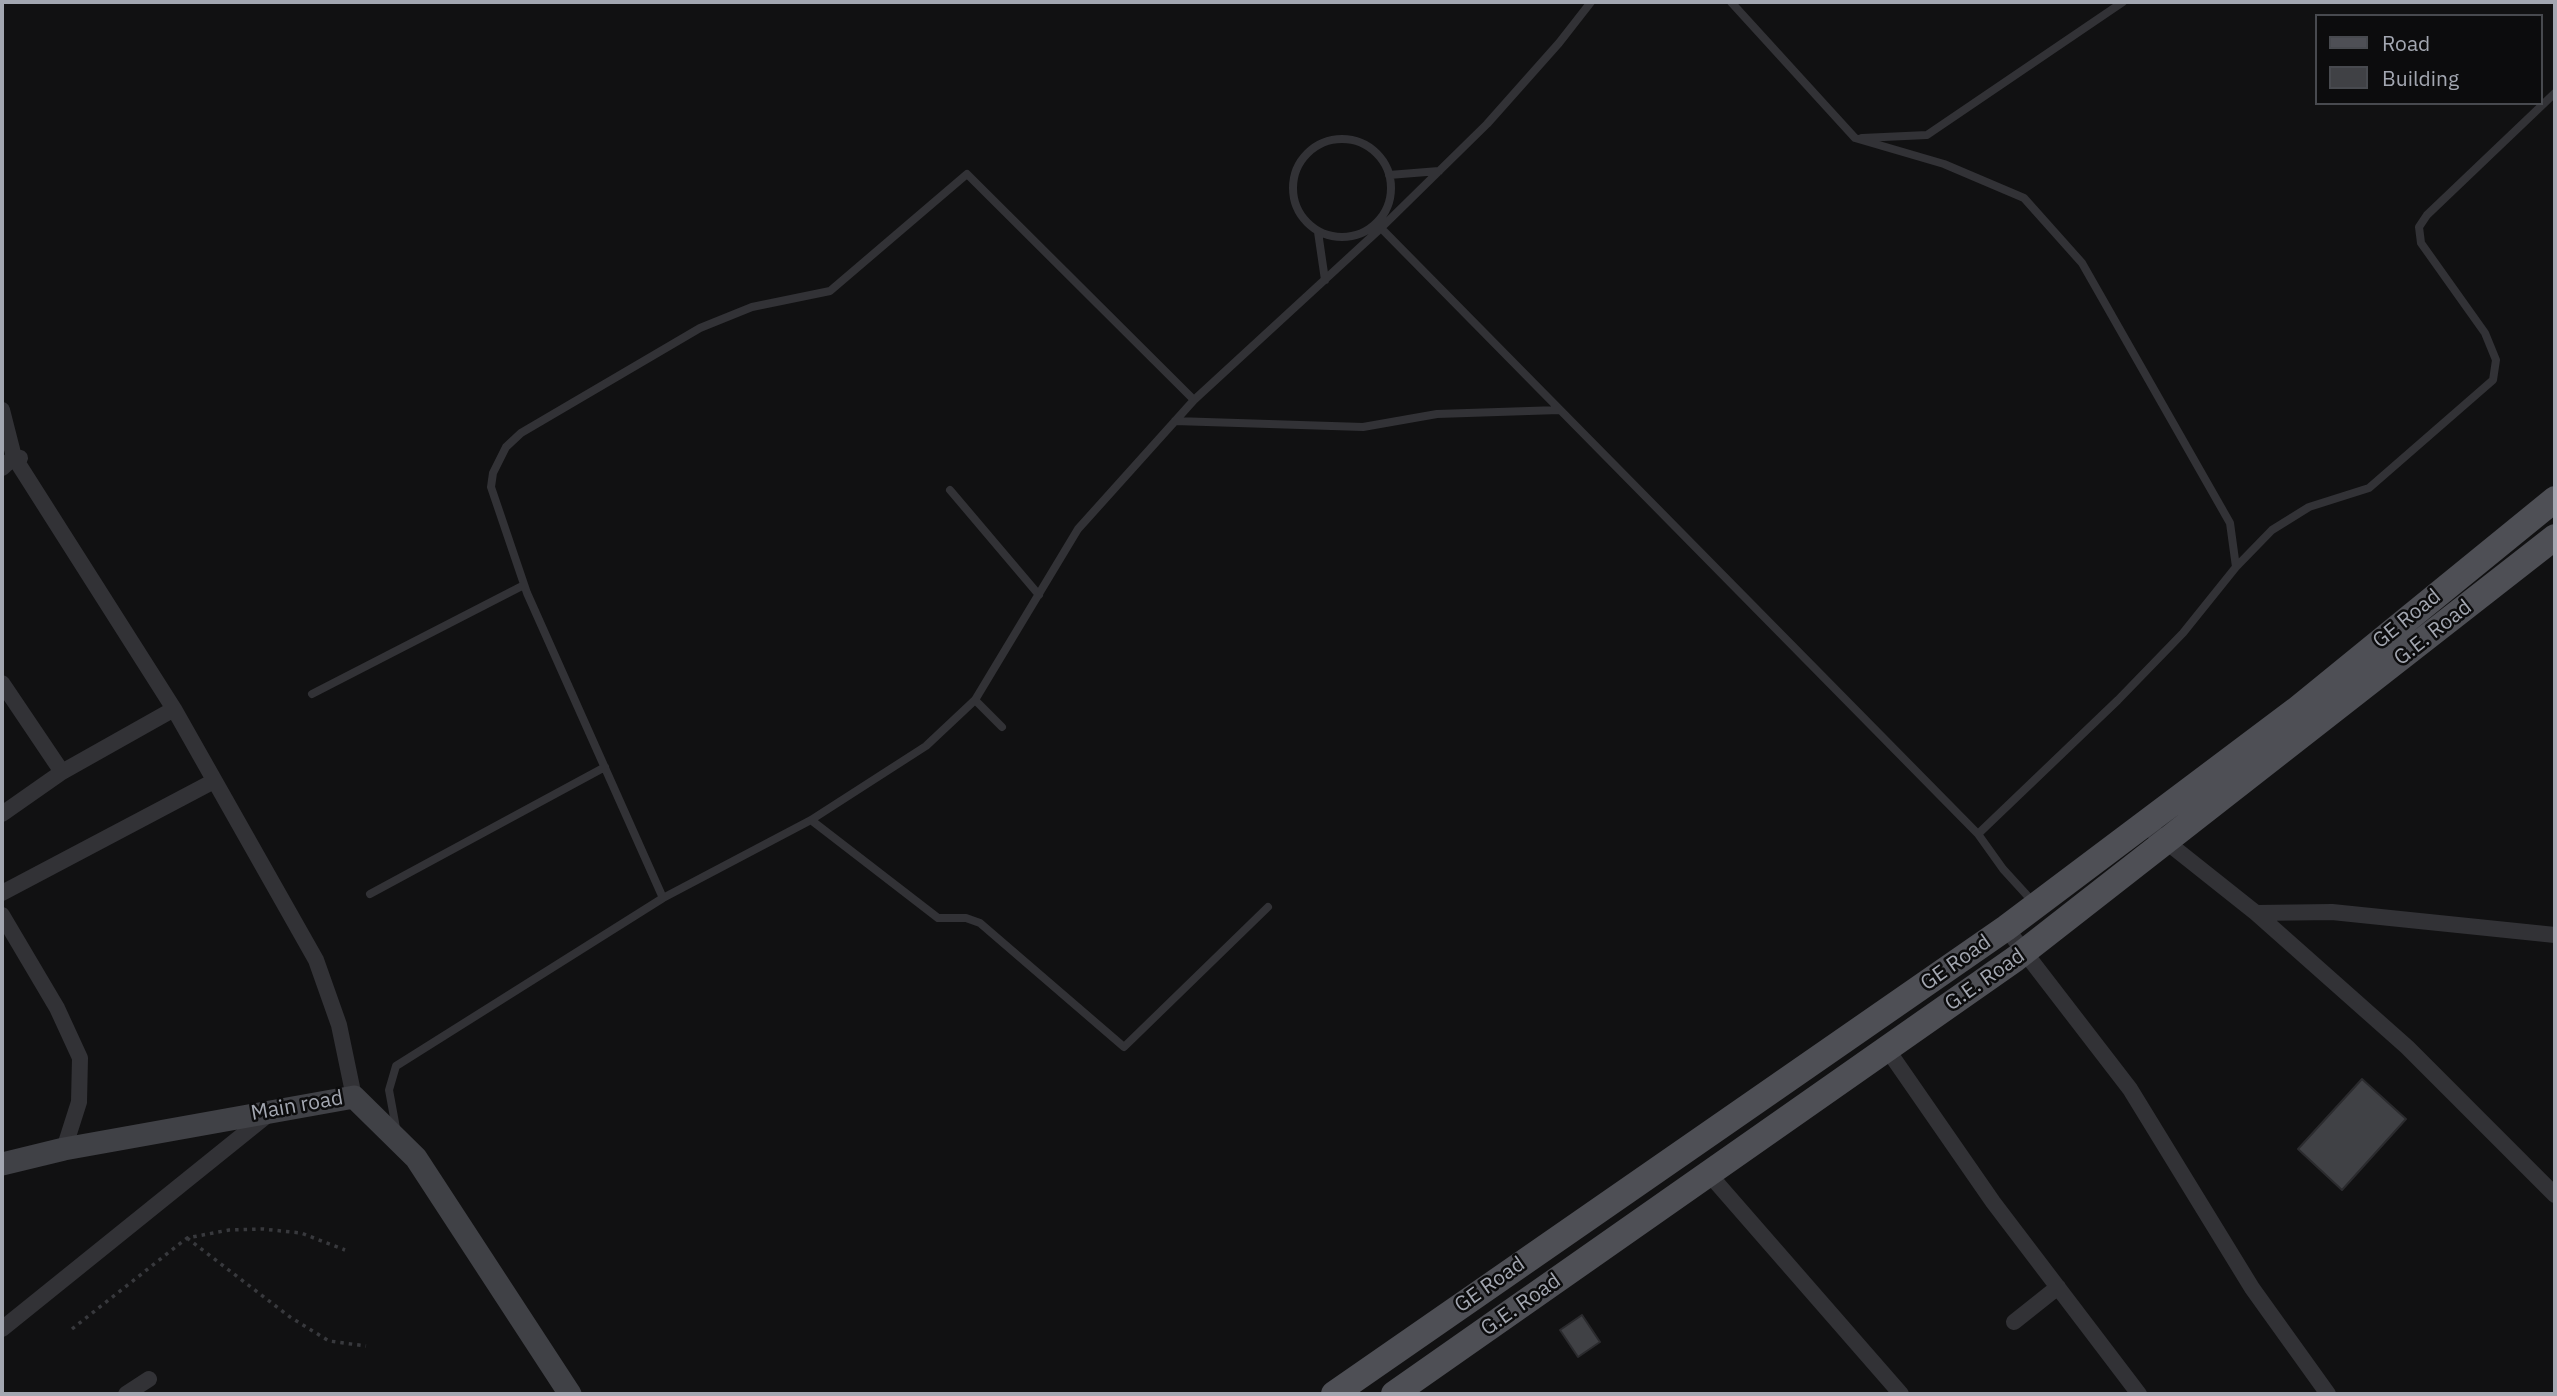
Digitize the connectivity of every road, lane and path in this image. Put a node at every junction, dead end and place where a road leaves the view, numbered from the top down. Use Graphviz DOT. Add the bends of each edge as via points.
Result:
graph roads {
  1 [pos="1591,2"];
  2 [pos="1731,2"];
  3 [pos="2123,2"];
  4 [pos="2542,105"];
  5 [pos="1855,138"];
  6 [pos="1439,171"];
  7 [pos="1390,175"];
  8 [pos="1378,225"];
  9 [pos="1318,232"];
  10 [pos="1325,280"];
  11 [pos="1194,400"];
  12 [pos="2,410"];
  13 [pos="1559,410"];
  14 [pos="1175,421"];
  15 [pos="12,461"];
  16 [pos="950,490"];
  17 [pos="2555,499"];
  18 [pos="2555,537"];
  19 [pos="2236,567"];
  20 [pos="524,585"];
  21 [pos="1039,595"];
  22 [pos="2,683"];
  23 [pos="312,694"];
  24 [pos="975,700"];
  25 [pos="174,709"];
  26 [pos="1002,727"];
  27 [pos="605,767"];
  28 [pos="62,772"];
  29 [pos="214,781"];
  30 [pos="2,814"];
  31 [pos="811,820"];
  32 [pos="2144,824"];
  33 [pos="1978,834"];
  34 [pos="2167,842"];
  35 [pos="2,892"];
  36 [pos="370,894"];
  37 [pos="663,898"];
  38 [pos="2036,905"];
  39 [pos="1268,907"];
  40 [pos="2256,913"];
  41 [pos="2,915"];
  42 [pos="2006,928"];
  43 [pos="2555,935"];
  44 [pos="2023,953"];
  45 [pos="1886,1049"];
  46 [pos="354,1097"];
  47 [pos="275,1110"];
  48 [pos="398,1141"];
  49 [pos="64,1149"];
  50 [pos="2,1164"];
  51 [pos="1709,1174"];
  52 [pos="2555,1195"];
  53 [pos="187,1238"];
  54 [pos="345,1250"];
  55 [pos="2058,1287"];
  56 [pos="2014,1322"];
  57 [pos="2,1329"];
  58 [pos="72,1329"];
  59 [pos="366,1346"];
  60 [pos="149,1379"];
  61 [pos="126,1394"];
  62 [pos="570,1394"];
  63 [pos="1334,1394"];
  64 [pos="1394,1394"];
  65 [pos="1901,1394"];
  66 [pos="2139,1394"];
  67 [pos="2328,1394"];
  1 -- 6 [label="lane" via="1559,43"];
  2 -- 5 [label="lane"];
  3 -- 5 [label="lane" via="1927,135"];
  4 -- 19 [label="lane" via="2419,227 2421,243 2485,333 2497,360 2493,380 2369,488 2309,507 2272,530"];
  5 -- 19 [label="lane" via="1944,164 2024,198 2082,263 2230,523"];
  6 -- 7 [label="lane"];
  6 -- 8 [label="lane"];
  7 -- 8 [label="lane" via="1388,205"];
  7 -- 9 [label="lane" via="1383,161 1360,142 1337,139 1315,146 1295,173 1292,190 1296,207"];
  8 -- 9 [label="lane" via="1352,236"];
  8 -- 10 [label="lane"];
  8 -- 13 [label="lane"];
  9 -- 10 [label="lane"];
  10 -- 11 [label="lane"];
  11 -- 14 [label="lane"];
  11 -- 20 [label="lane" via="967,174 830,291 752,307 700,328 521,433 506,447 491,487"];
  12 -- 15 [label="street"];
  13 -- 14 [label="lane" via="1437,414 1363,427"];
  13 -- 33 [label="lane"];
  14 -- 21 [label="lane" via="1078,530"];
  15 -- 25 [label="street"];
  16 -- 21 [label="lane"];
  17 -- 32 [label="main road, GE Road" via="2296,710"];
  18 -- 34 [label="main road, G.E. Road"];
  19 -- 33 [label="lane" via="2118,701"];
  20 -- 23 [label="lane"];
  20 -- 27 [label="lane"];
  21 -- 24 [label="lane"];
  22 -- 28 [label="street"];
  24 -- 26 [label="lane"];
  24 -- 31 [label="lane" via="926,746"];
  25 -- 28 [label="street"];
  25 -- 29 [label="street"];
  27 -- 36 [label="lane"];
  27 -- 37 [label="lane"];
  28 -- 30 [label="street"];
  29 -- 35 [label="street"];
  29 -- 46 [label="street" via="316,960 339,1025"];
  31 -- 37 [label="lane"];
  31 -- 39 [label="lane" via="938,918 980,923 1124,1047"];
  32 -- 34 [label="street"];
  32 -- 38 [label="main road, GE Road"];
  33 -- 38 [label="lane"];
  34 -- 40 [label="street"];
  34 -- 44 [label="main road, G.E. Road"];
  37 -- 48 [label="lane" via="396,1066 389,1090"];
  38 -- 42 [label="main road, GE Road"];
  40 -- 43 [label="street" via="2332,912"];
  40 -- 52 [label="street" via="2407,1047"];
  41 -- 49 [label="street" via="57,1008 80,1058 79,1102"];
  42 -- 44 [label="street"];
  42 -- 63 [label="main road, GE Road"];
  44 -- 45 [label="main road, G.E. Road"];
  44 -- 67 [label="street" via="2130,1089 2252,1288"];
  45 -- 51 [label="main road, G.E. Road"];
  45 -- 55 [label="street"];
  46 -- 47 [label="street, Main road"];
  46 -- 48 [label="street, Main road"];
  47 -- 49 [label="street, Main road"];
  47 -- 57 [label="street"];
  48 -- 62 [label="street, Main road" via="416,1158"];
  49 -- 50 [label="street, Main road"];
  51 -- 64 [label="main road, G.E. Road"];
  51 -- 65 [label="street"];
  53 -- 54 [label="path" via="263,1229 301,1233"];
  53 -- 58 [label="path"];
  53 -- 59 [label="path" via="329,1341"];
  55 -- 56 [label="street"];
  55 -- 66 [label="street"];
  60 -- 61 [label="street"];
}
